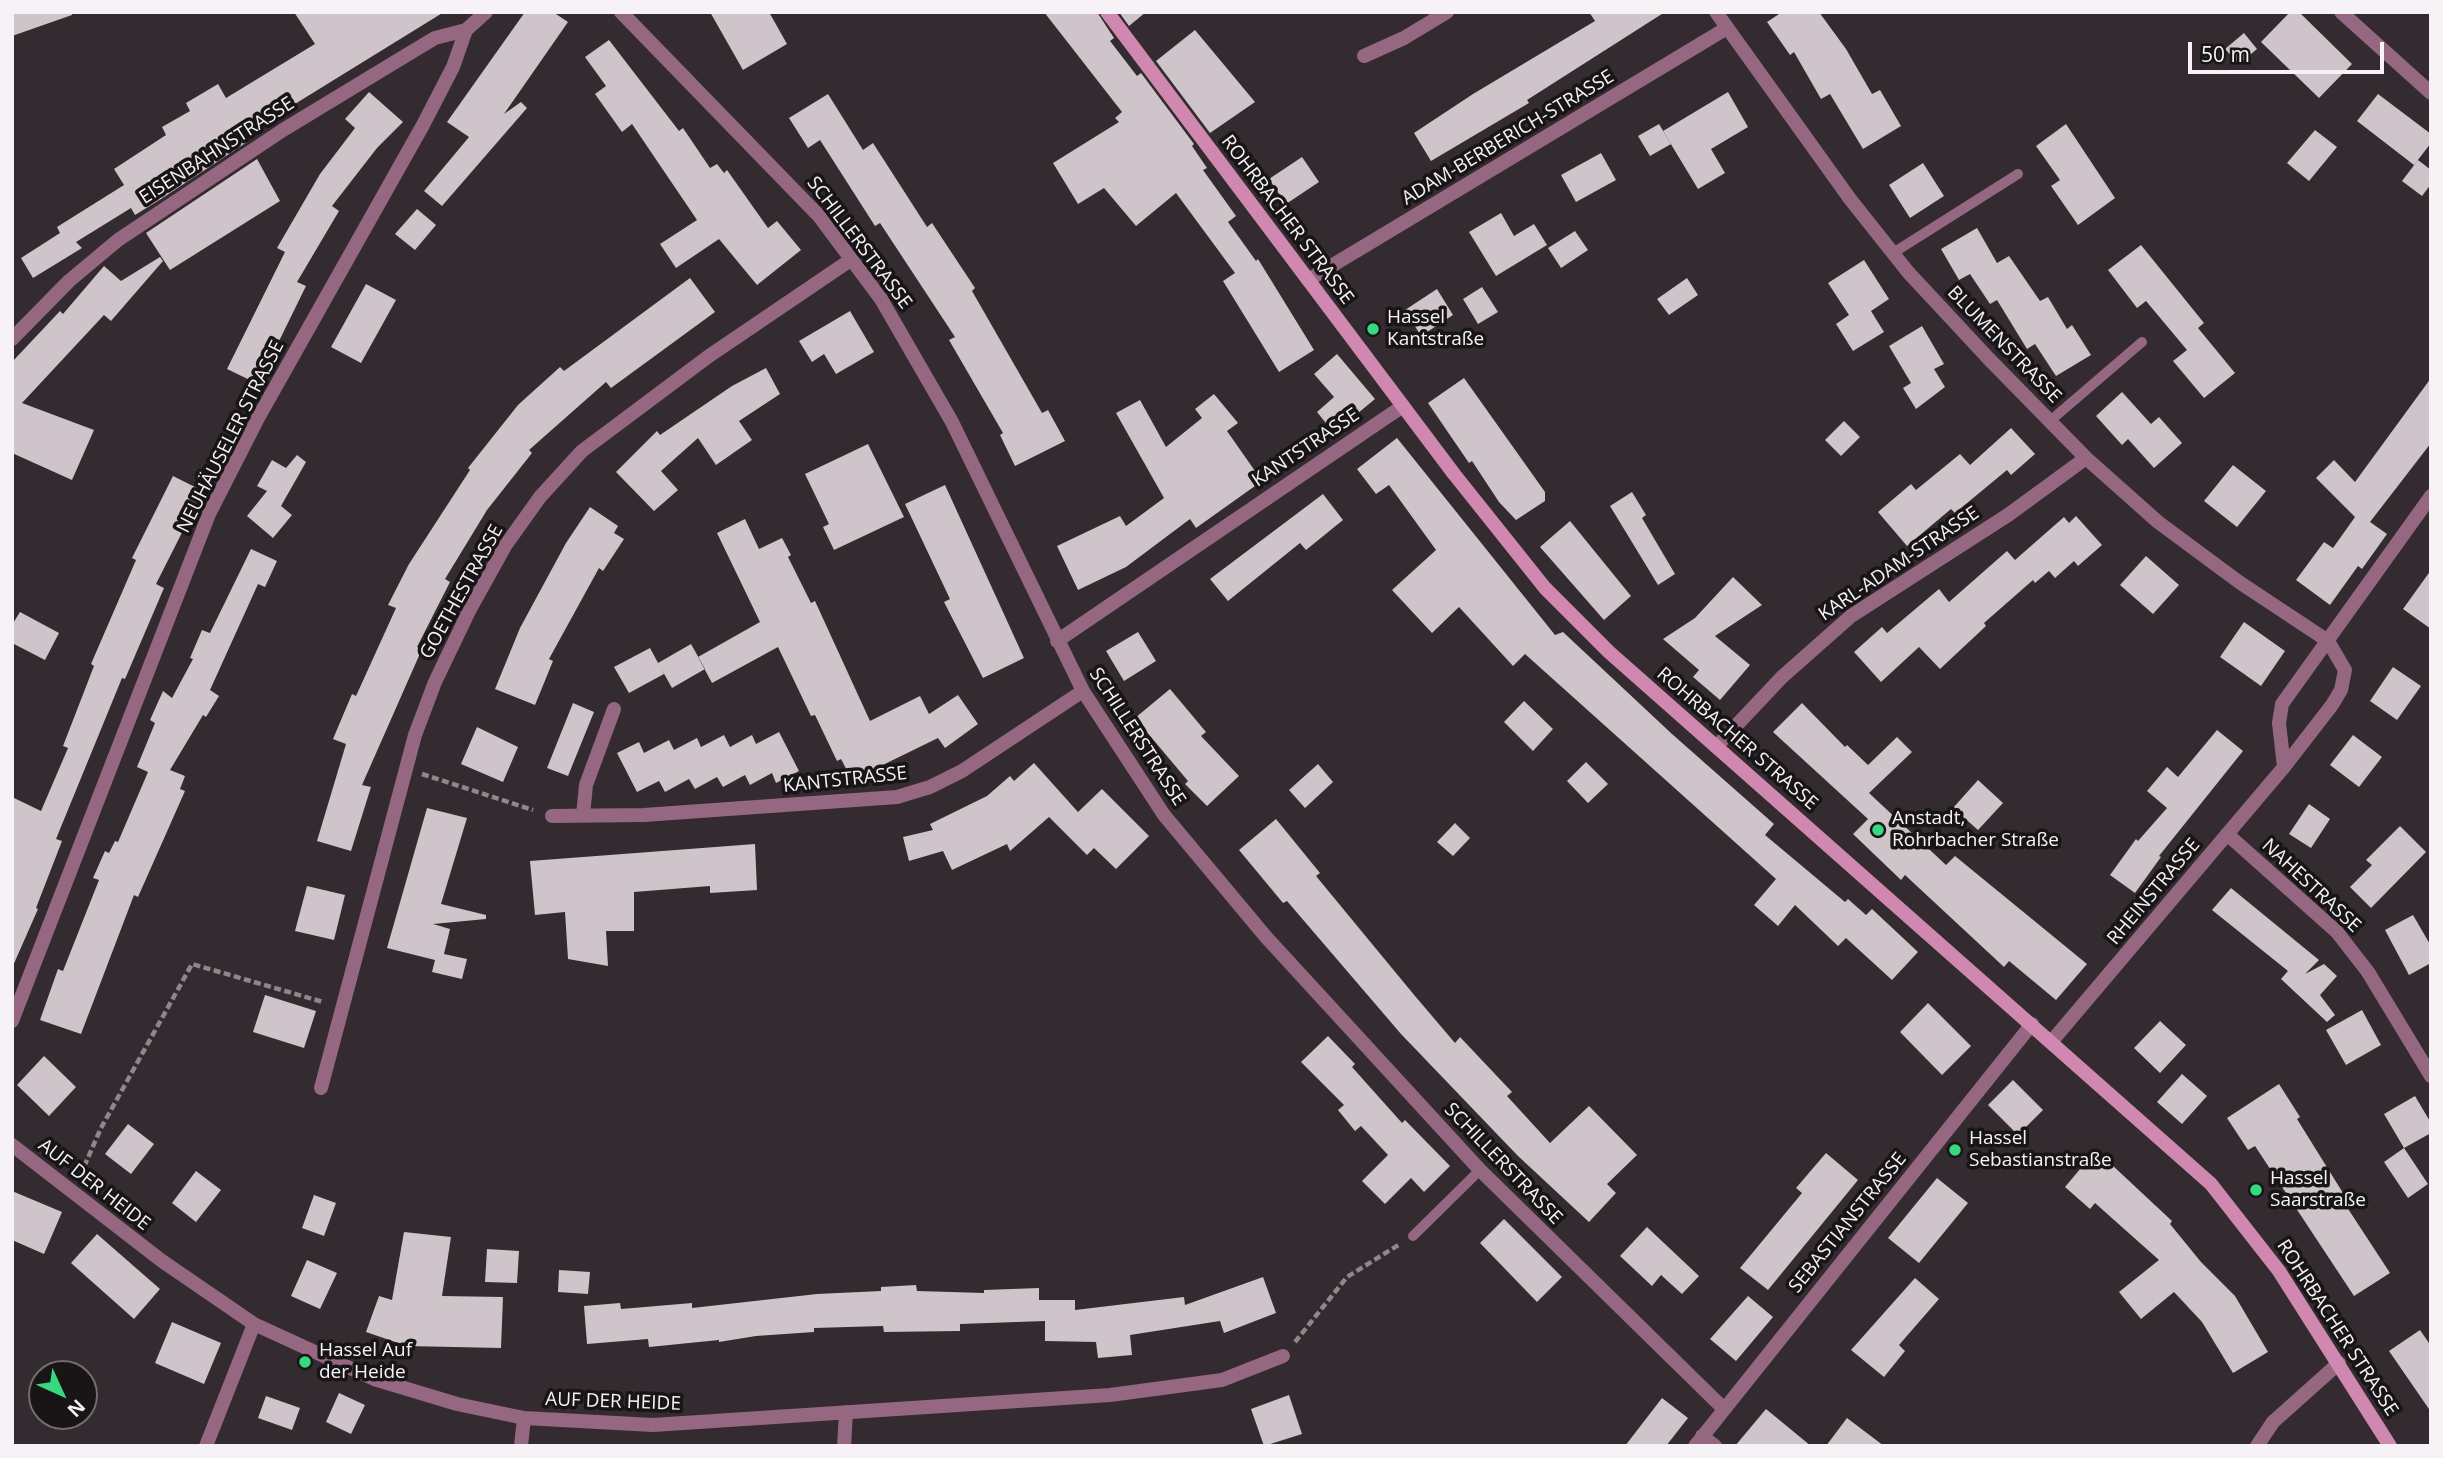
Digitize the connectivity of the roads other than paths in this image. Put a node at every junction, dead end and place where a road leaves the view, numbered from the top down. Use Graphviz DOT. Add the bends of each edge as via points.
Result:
graph roads {
  1 [pos="486,12"];
  2 [pos="621,12"];
  3 [pos="1107,12"];
  4 [pos="1447,12"];
  5 [pos="1716,12"];
  6 [pos="2341,12"];
  7 [pos="1727,28"];
  8 [pos="466,30"];
  9 [pos="1364,56"];
  10 [pos="2431,93"];
  11 [pos="2018,174"];
  12 [pos="1893,253"];
  13 [pos="852,259"];
  14 [pos="1308,280"];
  15 [pos="12,339"];
  16 [pos="2141,342"];
  17 [pos="1403,406"];
  18 [pos="2050,421"];
  19 [pos="2086,458"];
  20 [pos="2431,496"];
  21 [pos="1056,641"];
  22 [pos="2329,641"];
  23 [pos="1083,691"];
  24 [pos="614,709"];
  25 [pos="1716,747"];
  26 [pos="2284,767"];
  27 [pos="583,815"];
  28 [pos="552,816"];
  29 [pos="2227,834"];
  30 [pos="12,1021"];
  31 [pos="2032,1024"];
  32 [pos="2052,1041"];
  33 [pos="2431,1076"];
  34 [pos="321,1088"];
  35 [pos="12,1145"];
  36 [pos="1480,1170"];
  37 [pos="1413,1236"];
  38 [pos="254,1324"];
  39 [pos="1283,1356"];
  40 [pos="2339,1363"];
  41 [pos="1724,1409"];
  42 [pos="846,1412"];
  43 [pos="524,1418"];
  44 [pos="1699,1441"];
  45 [pos="206,1446"];
  46 [pos="521,1446"];
  47 [pos="844,1446"];
  48 [pos="1715,1446"];
  49 [pos="2257,1446"];
  50 [pos="2390,1446"];
  1 -- 8 [label="street, NEUHÄUSELER STRASSE"];
  2 -- 13 [label="street, SCHILLERSTRASSE" via="775,167"];
  3 -- 14 [label="street, ROHRBACHER STRASSE"];
  4 -- 9 [label="street"];
  5 -- 7 [label="street, BLUMENSTRASSE"];
  6 -- 10 [label="street"];
  7 -- 12 [label="street, BLUMENSTRASSE"];
  7 -- 14 [label="street, ADAM-BERBERICH-STRASSE"];
  8 -- 15 [label="street, EISENBAHNSTRASSE" via="435,38 410,53 118,240"];
  8 -- 30 [label="street, NEUHÄUSELER STRASSE" via="423,125 209,514"];
  11 -- 12 [label="lane"];
  12 -- 18 [label="street, BLUMENSTRASSE"];
  13 -- 21 [label="street, SCHILLERSTRASSE" via="881,299 952,422"];
  13 -- 34 [label="street, GOETHESTRASSE" via="582,451 540,497 505,546 435,682 406,769"];
  14 -- 17 [label="street, ROHRBACHER STRASSE"];
  16 -- 18 [label="lane"];
  17 -- 21 [label="street, KANTSTRASSE"];
  17 -- 25 [label="street, ROHRBACHER STRASSE" via="1545,588"];
  18 -- 19 [label="street, BLUMENSTRASSE"];
  19 -- 22 [label="street, BLUMENSTRASSE" via="2158,522"];
  19 -- 25 [label="street, KARL-ADAM-STRASSE" via="2008,515 1851,616 1782,677"];
  20 -- 22 [label="street"];
  21 -- 23 [label="street, SCHILLERSTRASSE"];
  22 -- 26 [label="street" via="2282,705 2278,723"];
  22 -- 26 [label="street, RHEINSTRASSE" via="2345,670 2341,690"];
  23 -- 27 [label="street, KANTSTRASSE" via="962,771 897,797"];
  23 -- 36 [label="street, SCHILLERSTRASSE" via="1164,816 1364,1046"];
  24 -- 27 [label="street" via="586,785"];
  25 -- 31 [label="street, ROHRBACHER STRASSE"];
  26 -- 29 [label="street, RHEINSTRASSE"];
  27 -- 28 [label="street, KANTSTRASSE"];
  29 -- 32 [label="street, RHEINSTRASSE"];
  29 -- 33 [label="street, NAHESTRASSE" via="2337,932 2368,972"];
  31 -- 32 [label="street, ROHRBACHER STRASSE"];
  31 -- 41 [label="street, SEBASTIANSTRASSE"];
  32 -- 40 [label="street, ROHRBACHER STRASSE" via="2211,1184 2279,1271"];
  35 -- 38 [label="street, AUF DER HEIDE" via="162,1261"];
  36 -- 37 [label="lane"];
  36 -- 41 [label="street, SCHILLERSTRASSE"];
  38 -- 43 [label="street, AUF DER HEIDE" via="374,1379"];
  38 -- 45 [label="street"];
  39 -- 42 [label="street, AUF DER HEIDE" via="1244,1373 1191,1385 1110,1395"];
  40 -- 49 [label="street" via="2273,1422"];
  40 -- 50 [label="street, ROHRBACHER STRASSE"];
  41 -- 44 [label="street, SEBASTIANSTRASSE"];
  42 -- 43 [label="street, AUF DER HEIDE" via="653,1425"];
  42 -- 47 [label="street"];
  43 -- 46 [label="street"];
  44 -- 48 [label="street"];
}
